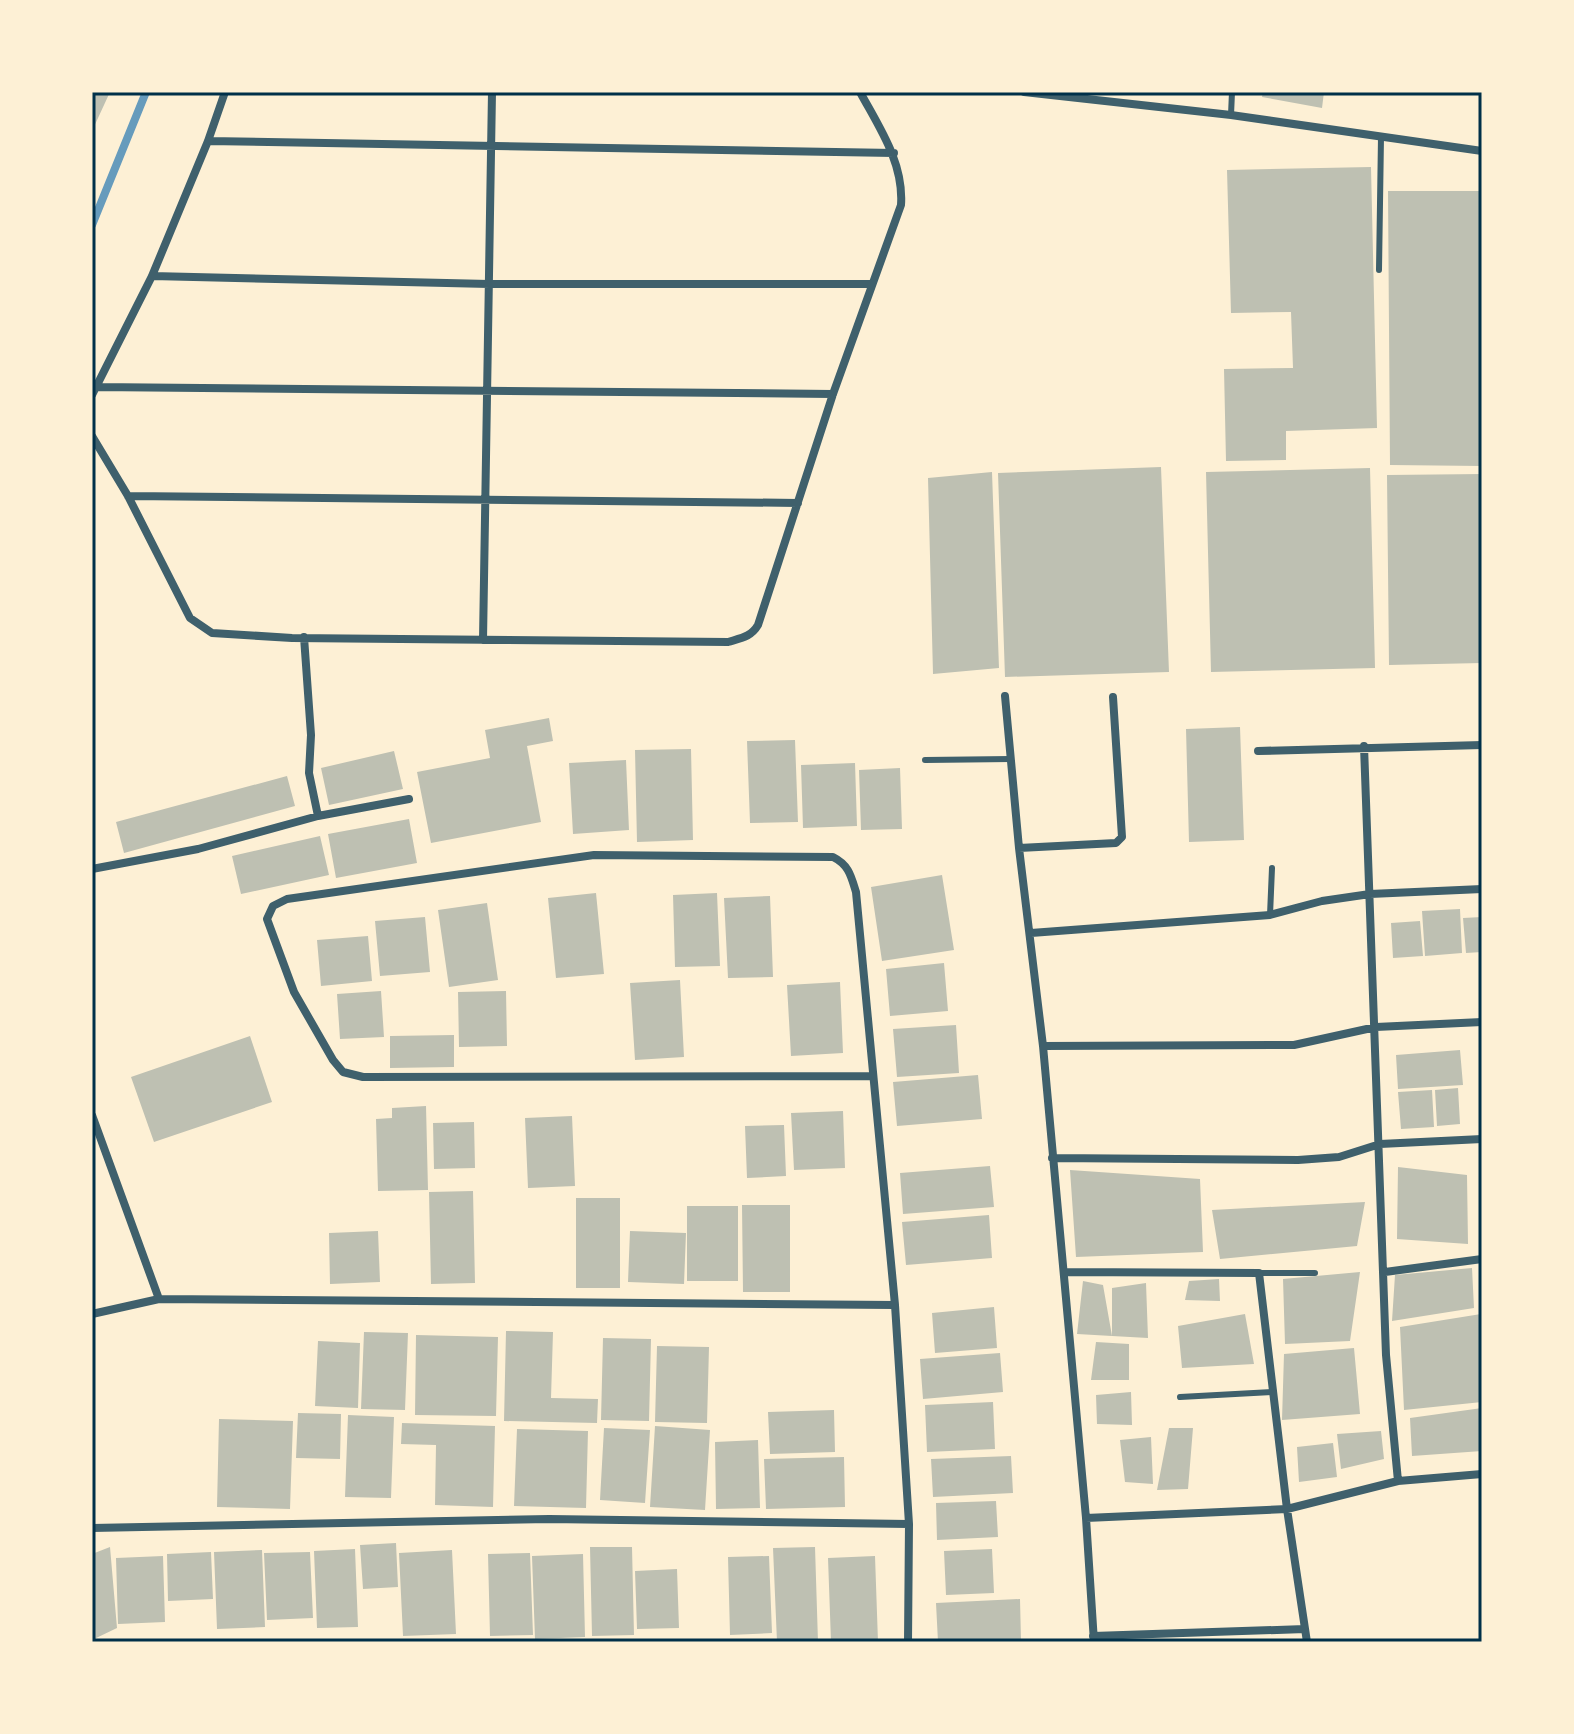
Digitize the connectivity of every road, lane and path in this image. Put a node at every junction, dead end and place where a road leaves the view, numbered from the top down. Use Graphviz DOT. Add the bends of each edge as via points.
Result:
graph roads {
  1 [pos="225,92"];
  2 [pos="492,92"];
  3 [pos="860,92"];
  4 [pos="1024,92"];
  5 [pos="1232,92"];
  6 [pos="1231,115"];
  7 [pos="1381,137"];
  8 [pos="208,141"];
  9 [pos="491,147"];
  10 [pos="1482,151"];
  11 [pos="894,153"];
  12 [pos="1379,270"];
  13 [pos="152,276"];
  14 [pos="489,284"];
  15 [pos="871,284"];
  16 [pos="94,391"];
  17 [pos="487,391"];
  18 [pos="833,394"];
  19 [pos="92,436"];
  20 [pos="128,496"];
  21 [pos="485,500"];
  22 [pos="798,503"];
  23 [pos="304,637"];
  24 [pos="483,640"];
  25 [pos="1005,696"];
  26 [pos="1113,697"];
  27 [pos="1482,745"];
  28 [pos="1364,746"];
  29 [pos="1258,751"];
  30 [pos="1011,759"];
  31 [pos="925,760"];
  32 [pos="409,799"];
  33 [pos="318,816"];
  34 [pos="1019,848"];
  35 [pos="1272,868"];
  36 [pos="92,869"];
  37 [pos="1482,889"];
  38 [pos="1370,894"];
  39 [pos="1270,915"];
  40 [pos="1031,933"];
  41 [pos="1482,1022"];
  42 [pos="1376,1027"];
  43 [pos="1043,1046"];
  44 [pos="872,1076"];
  45 [pos="92,1115"];
  46 [pos="1482,1139"];
  47 [pos="1380,1144"];
  48 [pos="1052,1158"];
  49 [pos="1482,1259"];
  50 [pos="1064,1272"];
  51 [pos="1385,1272"];
  52 [pos="1259,1273"];
  53 [pos="1315,1273"];
  54 [pos="159,1299"];
  55 [pos="895,1305"];
  56 [pos="92,1314"];
  57 [pos="1274,1392"];
  58 [pos="1180,1397"];
  59 [pos="1482,1474"];
  60 [pos="1398,1481"];
  61 [pos="1287,1509"];
  62 [pos="1086,1518"];
  63 [pos="909,1524"];
  64 [pos="92,1528"];
  65 [pos="1305,1629"];
  66 [pos="1094,1639"];
  67 [pos="908,1642"];
  68 [pos="1307,1642"];
  1 -- 8 [label="street"];
  2 -- 9 [label="street"];
  3 -- 11 [label="street"];
  4 -- 6 [label="street"];
  5 -- 6 [label="lane"];
  6 -- 7 [label="street"];
  7 -- 10 [label="street"];
  7 -- 12 [label="lane"];
  8 -- 9 [label="street"];
  8 -- 13 [label="street"];
  9 -- 11 [label="street"];
  9 -- 14 [label="street"];
  11 -- 15 [label="street" via="901,205"];
  13 -- 14 [label="street"];
  13 -- 16 [label="street"];
  14 -- 15 [label="street"];
  14 -- 17 [label="street"];
  15 -- 18 [label="street"];
  16 -- 17 [label="street"];
  17 -- 18 [label="street"];
  17 -- 21 [label="street"];
  18 -- 22 [label="street"];
  19 -- 20 [label="street"];
  20 -- 21 [label="street"];
  20 -- 23 [label="street" via="190,618 212,633"];
  21 -- 22 [label="street"];
  21 -- 24 [label="street"];
  22 -- 24 [label="street" via="758,625 745,638"];
  23 -- 24 [label="street"];
  23 -- 33 [label="street" via="309,773"];
  25 -- 30 [label="street"];
  26 -- 34 [label="street" via="1122,837 1116,843"];
  27 -- 28 [label="street"];
  28 -- 29 [label="street"];
  28 -- 38 [label="street"];
  30 -- 31 [label="lane"];
  30 -- 34 [label="street"];
  32 -- 33 [label="street"];
  33 -- 36 [label="street" via="198,849"];
  34 -- 40 [label="street"];
  35 -- 39 [label="lane"];
  37 -- 38 [label="street"];
  38 -- 39 [label="street"];
  38 -- 42 [label="street"];
  39 -- 40 [label="street"];
  40 -- 43 [label="street"];
  41 -- 42 [label="street"];
  42 -- 43 [label="street" via="1294,1045"];
  42 -- 47 [label="street"];
  43 -- 48 [label="street"];
  44 -- 44 [label="street" via="856,892 850,872 833,857 594,855 287,899 273,906 267,919 294,992 343,1072 363,1077"];
  44 -- 55 [label="street"];
  45 -- 54 [label="street"];
  46 -- 47 [label="street"];
  47 -- 48 [label="street" via="1339,1157 1298,1160"];
  47 -- 51 [label="street"];
  48 -- 50 [label="street"];
  49 -- 51 [label="street"];
  50 -- 52 [label="street"];
  50 -- 62 [label="street"];
  51 -- 60 [label="street" via="1386,1355"];
  52 -- 53 [label="lane"];
  52 -- 57 [label="street"];
  54 -- 55 [label="street"];
  54 -- 56 [label="street"];
  55 -- 63 [label="street"];
  57 -- 58 [label="lane"];
  57 -- 61 [label="street"];
  59 -- 60 [label="street"];
  60 -- 61 [label="street"];
  61 -- 62 [label="street"];
  61 -- 65 [label="street"];
  62 -- 66 [label="street"];
  63 -- 64 [label="street" via="549,1519"];
  63 -- 67 [label="street"];
  65 -- 66 [label="street"];
  65 -- 68 [label="street"];
}
